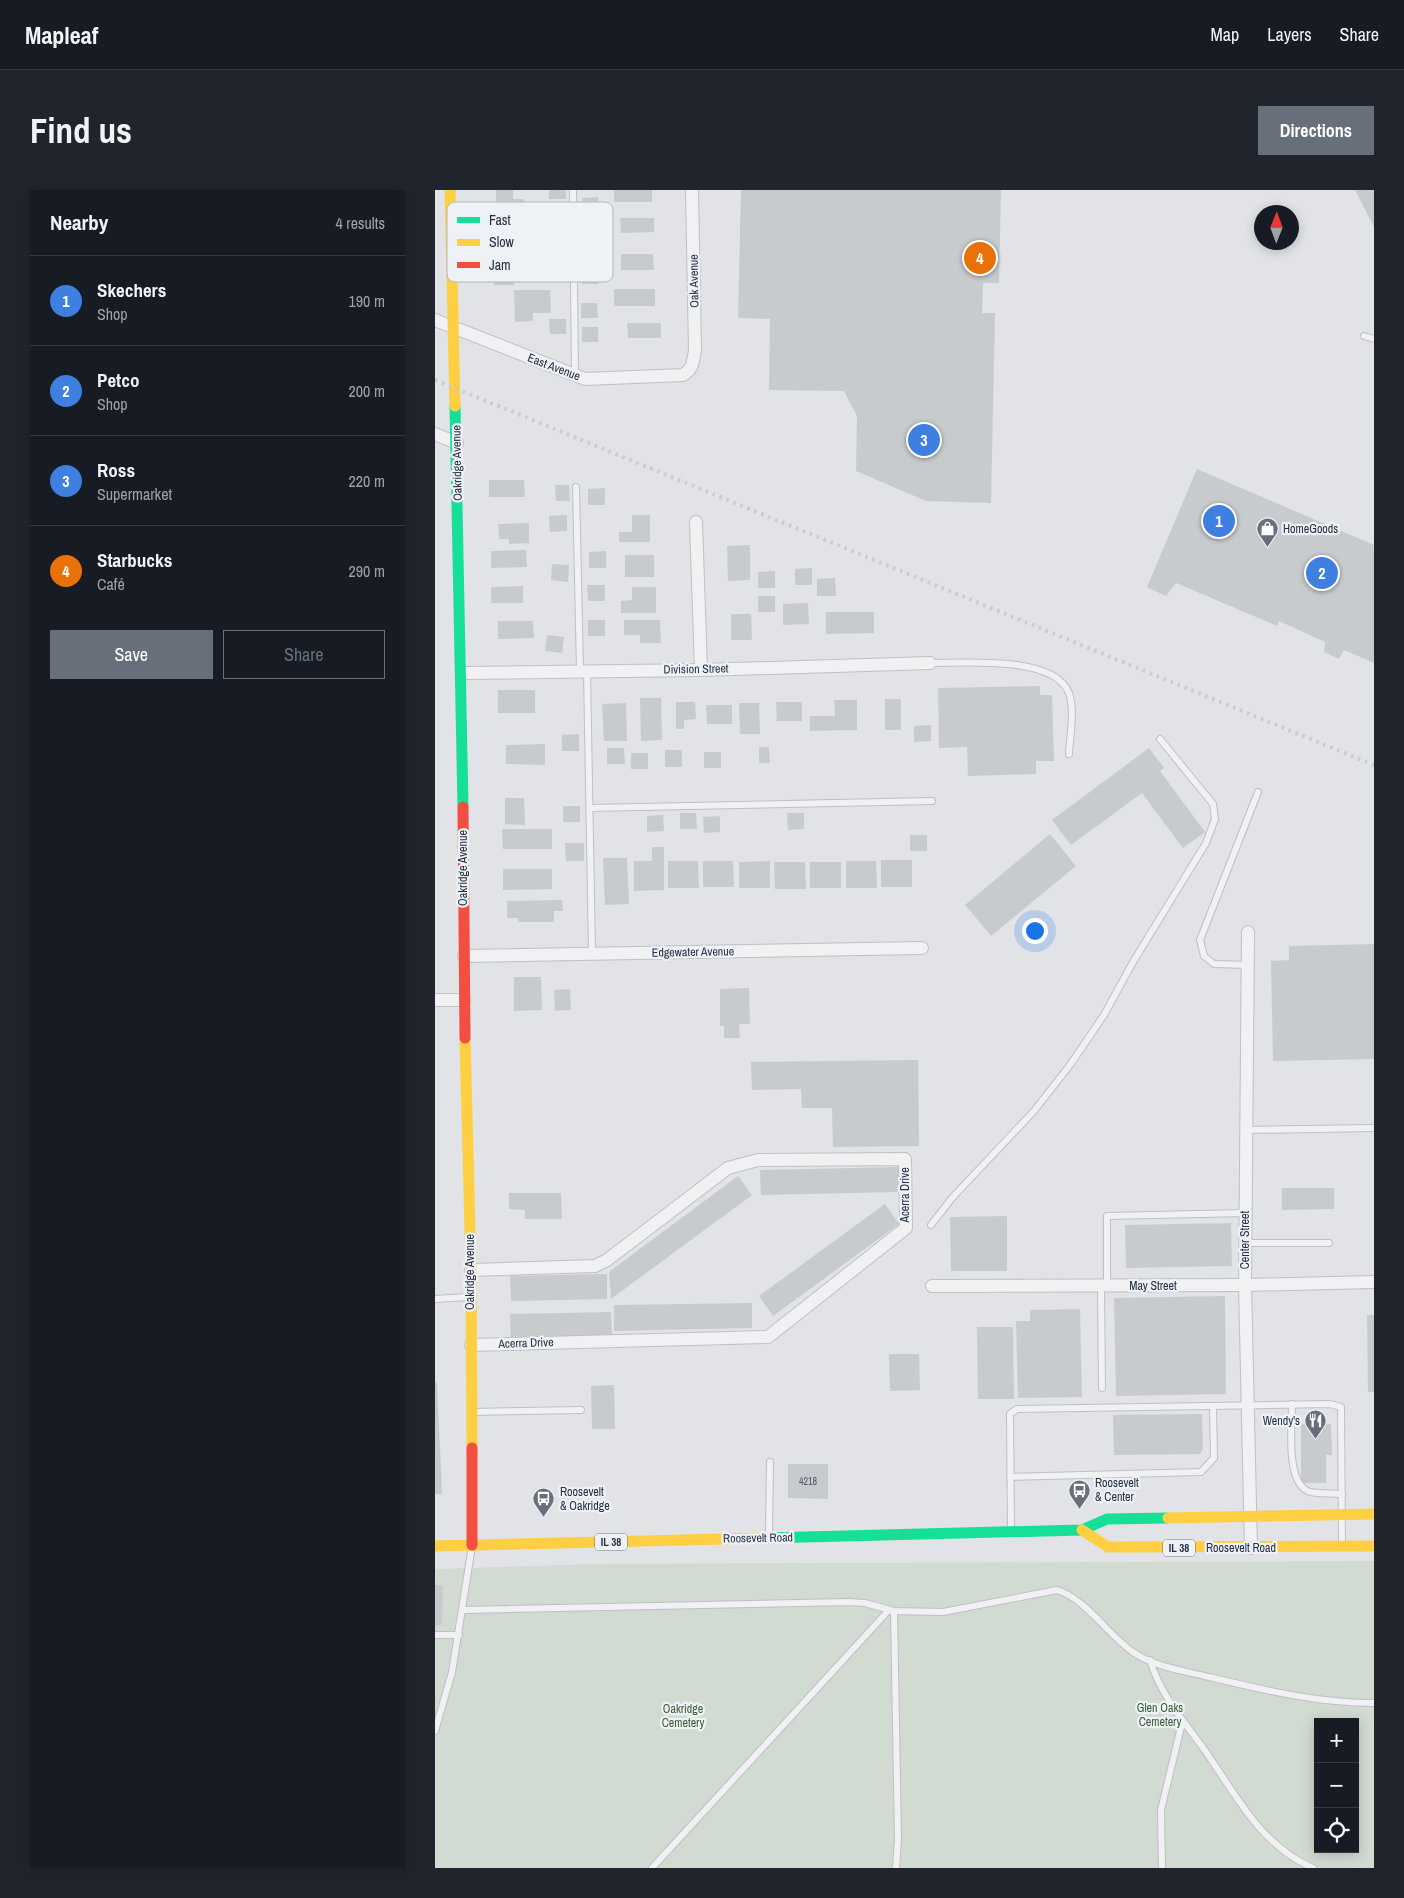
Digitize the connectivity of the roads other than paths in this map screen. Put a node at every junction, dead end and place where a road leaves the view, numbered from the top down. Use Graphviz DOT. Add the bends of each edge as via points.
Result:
graph roads {
  1 [pos="692,190"];
  2 [pos="451,282"];
  3 [pos="574,282"];
  4 [pos="435,320"];
  5 [pos="452,327"];
  6 [pos="1364,336"];
  7 [pos="1374,339"];
  8 [pos="690,371"];
  9 [pos="575,376"];
  10 [pos="435,434"];
  11 [pos="457,443"];
  12 [pos="576,486"];
  13 [pos="696,522"];
  14 [pos="930,662"];
  15 [pos="701,670"];
  16 [pos="583,671"];
  17 [pos="461,673"];
  18 [pos="1160,740"];
  19 [pos="1069,754"];
  20 [pos="1258,792"];
  21 [pos="932,801"];
  22 [pos="590,808"];
  23 [pos="1248,932"];
  24 [pos="922,948"];
  25 [pos="592,954"];
  26 [pos="464,956"];
  27 [pos="1248,965"];
  28 [pos="435,1000"];
  29 [pos="464,1000"];
  30 [pos="1374,1128"];
  31 [pos="1246,1130"];
  32 [pos="1246,1213"];
  33 [pos="931,1225"];
  34 [pos="1245,1243"];
  35 [pos="1329,1243"];
  36 [pos="471,1270"];
  37 [pos="1374,1282"];
  38 [pos="1245,1285"];
  39 [pos="932,1286"];
  40 [pos="1104,1286"];
  41 [pos="470,1297"];
  42 [pos="435,1299"];
  43 [pos="471,1345"];
  44 [pos="1102,1388"];
  45 [pos="1292,1404"];
  46 [pos="1249,1405"];
  47 [pos="1213,1406"];
  48 [pos="581,1410"];
  49 [pos="471,1412"];
  50 [pos="769,1462"];
  51 [pos="1010,1477"];
  52 [pos="1342,1494"];
  53 [pos="1374,1514"];
  54 [pos="1342,1515"];
  55 [pos="1250,1516"];
  56 [pos="1082,1530"];
  57 [pos="1011,1532"];
  58 [pos="769,1538"];
  59 [pos="472,1545"];
  60 [pos="435,1546"];
  61 [pos="1374,1546"];
  62 [pos="1342,1547"];
  63 [pos="1251,1548"];
  64 [pos="463,1610"];
  65 [pos="892,1611"];
  66 [pos="435,1635"];
  67 [pos="459,1636"];
  68 [pos="1150,1660"];
  69 [pos="1374,1703"];
  70 [pos="1182,1722"];
  71 [pos="435,1732"];
  72 [pos="652,1868"];
  73 [pos="897,1868"];
  74 [pos="1162,1868"];
  75 [pos="1313,1868"];
  1 -- 8 [label="street, Oak Avenue" via="695,350"];
  2 -- 5 [label="street, Oakridge Avenue"];
  3 -- 9 [label="lane"];
  4 -- 5 [label="street, East Avenue"];
  5 -- 9 [label="street, East Avenue"];
  5 -- 11 [label="street, Oakridge Avenue"];
  6 -- 7 [label="lane"];
  8 -- 9 [label="street, East Avenue" via="671,378 595,380"];
  10 -- 11 [label="street"];
  11 -- 17 [label="street, Oakridge Avenue"];
  12 -- 16 [label="lane"];
  13 -- 15 [label="street"];
  14 -- 15 [label="street, Division Street"];
  14 -- 19 [label="lane" via="1007,663 1039,670 1058,679 1065,685 1071,702"];
  15 -- 16 [label="street, Division Street"];
  16 -- 17 [label="street, Division Street"];
  16 -- 22 [label="lane"];
  17 -- 26 [label="street, Oakridge Avenue"];
  18 -- 33 [label="lane" via="1213,804 1215,819 1206,843 1070,1066 1034,1111 964,1183"];
  20 -- 27 [label="lane" via="1200,940 1205,956 1214,964"];
  21 -- 22 [label="lane"];
  22 -- 25 [label="lane"];
  23 -- 27 [label="street, Center Street"];
  24 -- 25 [label="street, Edgewater Avenue"];
  25 -- 26 [label="street, Edgewater Avenue"];
  26 -- 29 [label="street, Oakridge Avenue"];
  27 -- 31 [label="street, Center Street"];
  28 -- 29 [label="street"];
  29 -- 36 [label="street, Oakridge Avenue"];
  30 -- 31 [label="lane"];
  31 -- 32 [label="street, Center Street"];
  32 -- 34 [label="street, Center Street"];
  32 -- 40 [label="lane" via="1107,1216"];
  34 -- 35 [label="lane"];
  34 -- 38 [label="street, Center Street"];
  36 -- 41 [label="street, Oakridge Avenue"];
  36 -- 43 [label="street, Acerra Drive" via="595,1266 727,1168 758,1160 905,1159 906,1228 768,1337"];
  37 -- 38 [label="street, May Street"];
  38 -- 40 [label="street, May Street"];
  38 -- 46 [label="street, Center Street"];
  39 -- 40 [label="street, May Street"];
  40 -- 44 [label="lane"];
  41 -- 42 [label="lane"];
  41 -- 43 [label="street, Oakridge Avenue"];
  43 -- 49 [label="street, Oakridge Avenue"];
  45 -- 46 [label="lane"];
  45 -- 52 [label="lane" via="1296,1480 1309,1492"];
  45 -- 52 [label="lane" via="1341,1407"];
  46 -- 47 [label="lane"];
  46 -- 55 [label="street, Center Street"];
  47 -- 51 [label="lane" via="1214,1458 1201,1472"];
  47 -- 51 [label="lane" via="1017,1409 1010,1414"];
  48 -- 49 [label="lane"];
  49 -- 59 [label="street, Oakridge Avenue"];
  50 -- 58 [label="lane"];
  51 -- 57 [label="lane"];
  52 -- 54 [label="lane"];
  53 -- 54 [label="street, Roosevelt Road / IL 38"];
  54 -- 55 [label="street, Roosevelt Road / IL 38"];
  54 -- 62 [label="lane"];
  55 -- 56 [label="street, Roosevelt Road / IL 38" via="1107,1519"];
  55 -- 63 [label="street, Center Street"];
  56 -- 57 [label="street, Roosevelt Road / IL 38"];
  56 -- 63 [label="street, Roosevelt Road / IL 38" via="1108,1547"];
  57 -- 58 [label="street, Roosevelt Road / IL 38"];
  58 -- 59 [label="street, Roosevelt Road / IL 38"];
  59 -- 60 [label="street, Roosevelt Road / IL 38"];
  59 -- 64 [label="lane"];
  61 -- 62 [label="street, Roosevelt Road / IL 38"];
  62 -- 63 [label="street, Roosevelt Road / IL 38"];
  64 -- 65 [label="lane" via="848,1602"];
  64 -- 67 [label="lane"];
  65 -- 68 [label="lane" via="956,1611 1057,1590 1072,1597 1133,1652"];
  65 -- 72 [label="lane"];
  65 -- 73 [label="lane"];
  66 -- 67 [label="lane"];
  67 -- 71 [label="lane"];
  68 -- 69 [label="lane" via="1292,1696"];
  68 -- 70 [label="lane" via="1155,1678"];
  70 -- 74 [label="lane" via="1161,1810"];
  70 -- 75 [label="lane" via="1266,1837 1283,1852"];
}
